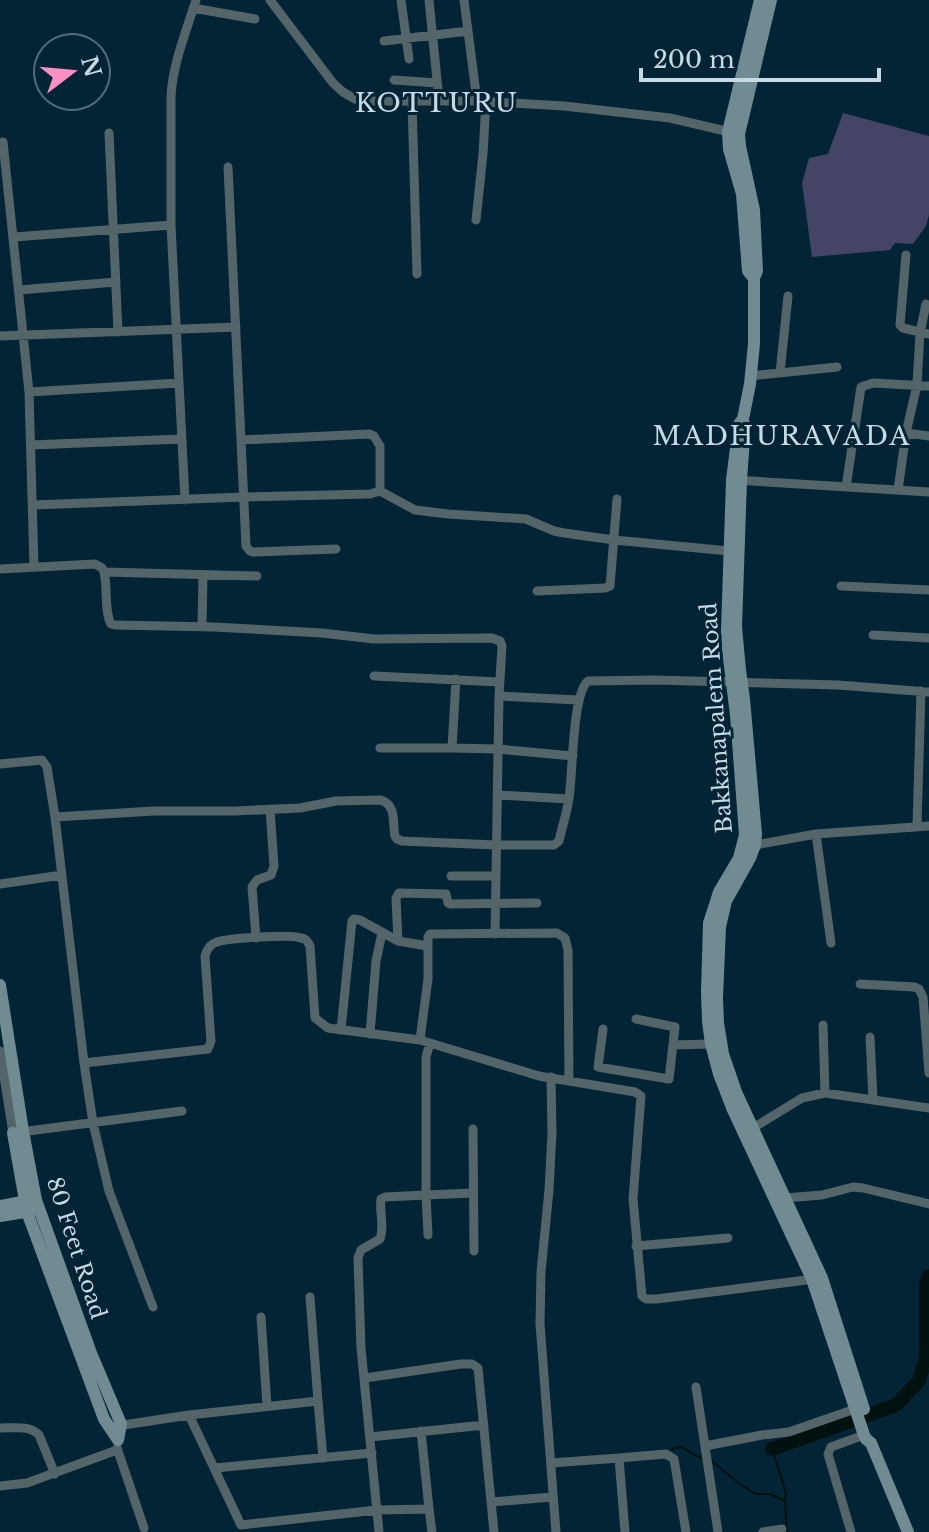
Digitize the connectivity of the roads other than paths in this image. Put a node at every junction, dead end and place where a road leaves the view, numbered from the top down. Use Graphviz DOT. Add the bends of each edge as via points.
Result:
graph roads {
  1 [pos="270,0"];
  2 [pos="401,0"];
  3 [pos="429,0"];
  4 [pos="464,0"];
  5 [pos="760,0"];
  6 [pos="771,0"];
  7 [pos="194,4"];
  8 [pos="255,19"];
  9 [pos="468,31"];
  10 [pos="433,36"];
  11 [pos="406,39"];
  12 [pos="384,41"];
  13 [pos="409,59"];
  14 [pos="394,80"];
  15 [pos="437,83"];
  16 [pos="439,100"];
  17 [pos="481,101"];
  18 [pos="412,102"];
  19 [pos="109,133"];
  20 [pos="734,133"];
  21 [pos="3,142"];
  22 [pos="228,167"];
  23 [pos="476,220"];
  24 [pos="171,225"];
  25 [pos="114,230"];
  26 [pos="14,237"];
  27 [pos="906,255"];
  28 [pos="417,274"];
  29 [pos="116,282"];
  30 [pos="19,290"];
  31 [pos="788,296"];
  32 [pos="926,304"];
  33 [pos="236,327"];
  34 [pos="176,329"];
  35 [pos="118,332"];
  36 [pos="925,333"];
  37 [pos="24,335"];
  38 [pos="0,336"];
  39 [pos="837,367"];
  40 [pos="780,373"];
  41 [pos="750,376"];
  42 [pos="179,383"];
  43 [pos="917,385"];
  44 [pos="929,386"];
  45 [pos="29,392"];
  46 [pos="906,433"];
  47 [pos="929,436"];
  48 [pos="182,439"];
  49 [pos="241,440"];
  50 [pos="31,445"];
  51 [pos="736,480"];
  52 [pos="846,487"];
  53 [pos="898,490"];
  54 [pos="380,491"];
  55 [pos="929,492"];
  56 [pos="244,497"];
  57 [pos="617,499"];
  58 [pos="185,500"];
  59 [pos="33,505"];
  60 [pos="614,540"];
  61 [pos="336,549"];
  62 [pos="729,551"];
  63 [pos="34,567"];
  64 [pos="0,569"];
  65 [pos="104,572"];
  66 [pos="203,575"];
  67 [pos="257,576"];
  68 [pos="841,586"];
  69 [pos="929,590"];
  70 [pos="537,591"];
  71 [pos="202,626"];
  72 [pos="873,635"];
  73 [pos="929,638"];
  74 [pos="374,676"];
  75 [pos="456,679"];
  76 [pos="499,682"];
  77 [pos="737,683"];
  78 [pos="925,691"];
  79 [pos="499,696"];
  80 [pos="578,700"];
  81 [pos="924,745"];
  82 [pos="380,748"];
  83 [pos="452,748"];
  84 [pos="498,749"];
  85 [pos="573,756"];
  86 [pos="0,764"];
  87 [pos="497,795"];
  88 [pos="918,795"];
  89 [pos="929,796"];
  90 [pos="569,799"];
  91 [pos="270,809"];
  92 [pos="55,817"];
  93 [pos="917,826"];
  94 [pos="929,826"];
  95 [pos="816,834"];
  96 [pos="496,845"];
  97 [pos="755,845"];
  98 [pos="62,875"];
  99 [pos="451,876"];
  100 [pos="496,876"];
  101 [pos="0,884"];
  102 [pos="495,903"];
  103 [pos="537,903"];
  104 [pos="382,933"];
  105 [pos="495,934"];
  106 [pos="256,938"];
  107 [pos="398,941"];
  108 [pos="831,943"];
  109 [pos="428,946"];
  110 [pos="860,984"];
  111 [pos="0,985"];
  112 [pos="636,1019"];
  113 [pos="823,1025"];
  114 [pos="603,1029"];
  115 [pos="341,1030"];
  116 [pos="370,1034"];
  117 [pos="870,1037"];
  118 [pos="425,1042"];
  119 [pos="711,1044"];
  120 [pos="673,1045"];
  121 [pos="0,1051"];
  122 [pos="84,1063"];
  123 [pos="929,1073"];
  124 [pos="551,1077"];
  125 [pos="569,1080"];
  126 [pos="825,1093"];
  127 [pos="877,1101"];
  128 [pos="929,1108"];
  129 [pos="182,1111"];
  130 [pos="93,1123"];
  131 [pos="753,1128"];
  132 [pos="473,1129"];
  133 [pos="18,1132"];
  134 [pos="473,1193"];
  135 [pos="426,1195"];
  136 [pos="785,1198"];
  137 [pos="929,1204"];
  138 [pos="0,1206"];
  139 [pos="31,1206"];
  140 [pos="0,1216"];
  141 [pos="428,1235"];
  142 [pos="728,1238"];
  143 [pos="636,1246"];
  144 [pos="474,1251"];
  145 [pos="817,1278"];
  146 [pos="310,1297"];
  147 [pos="153,1307"];
  148 [pos="261,1317"];
  149 [pos="365,1378"];
  150 [pos="696,1387"];
  151 [pos="318,1401"];
  152 [pos="267,1406"];
  153 [pos="859,1411"];
  154 [pos="189,1415"];
  155 [pos="484,1425"];
  156 [pos="116,1426"];
  157 [pos="0,1428"];
  158 [pos="421,1431"];
  159 [pos="867,1434"];
  160 [pos="370,1437"];
  161 [pos="118,1445"];
  162 [pos="705,1446"];
  163 [pos="372,1453"];
  164 [pos="323,1458"];
  165 [pos="619,1458"];
  166 [pos="551,1463"];
  167 [pos="215,1468"];
  168 [pos="55,1474"];
  169 [pos="0,1486"];
  170 [pos="553,1497"];
  171 [pos="491,1502"];
  172 [pos="429,1509"];
  173 [pos="377,1510"];
  174 [pos="144,1528"];
  175 [pos="242,1528"];
  176 [pos="782,1529"];
  177 [pos="379,1532"];
  178 [pos="432,1532"];
  179 [pos="494,1532"];
  180 [pos="556,1532"];
  181 [pos="625,1532"];
  182 [pos="686,1532"];
  183 [pos="718,1532"];
  184 [pos="763,1532"];
  185 [pos="851,1532"];
  186 [pos="908,1532"];
  1 -- 18 [label="street" via="343,92 367,101"];
  2 -- 11 [label="street"];
  3 -- 10 [label="street"];
  4 -- 9 [label="street"];
  5 -- 20 [label="street"];
  6 -- 20 [label="street"];
  7 -- 8 [label="street"];
  7 -- 24 [label="street" via="173,77"];
  9 -- 10 [label="street"];
  9 -- 17 [label="street"];
  10 -- 11 [label="street"];
  10 -- 15 [label="street"];
  11 -- 12 [label="street"];
  11 -- 13 [label="street"];
  14 -- 15 [label="street"];
  15 -- 16 [label="street"];
  16 -- 17 [label="street"];
  16 -- 18 [label="street"];
  17 -- 20 [label="street" via="670,118"];
  17 -- 23 [label="street" via="483,154"];
  18 -- 28 [label="street"];
  19 -- 25 [label="street"];
  20 -- 41 [label="street, Bakkanapalem Road" via="754,210 757,271"];
  21 -- 26 [label="street"];
  22 -- 33 [label="street"];
  24 -- 25 [label="street"];
  24 -- 34 [label="street"];
  25 -- 26 [label="street"];
  25 -- 29 [label="street"];
  26 -- 30 [label="street"];
  27 -- 36 [label="street" via="900,325"];
  29 -- 30 [label="street"];
  29 -- 35 [label="street"];
  30 -- 37 [label="street"];
  31 -- 40 [label="street"];
  32 -- 36 [label="street"];
  33 -- 34 [label="street"];
  33 -- 49 [label="street"];
  34 -- 35 [label="street"];
  34 -- 42 [label="street"];
  35 -- 37 [label="street"];
  36 -- 43 [label="street"];
  37 -- 38 [label="street"];
  37 -- 45 [label="street"];
  39 -- 40 [label="street"];
  40 -- 41 [label="street"];
  41 -- 51 [label="street, Bakkanapalem Road" via="739,424"];
  42 -- 45 [label="street"];
  42 -- 48 [label="street"];
  43 -- 44 [label="street"];
  43 -- 46 [label="street"];
  43 -- 52 [label="street" via="873,383 859,391"];
  45 -- 50 [label="street"];
  46 -- 47 [label="street"];
  46 -- 53 [label="street"];
  48 -- 50 [label="street"];
  48 -- 58 [label="street"];
  49 -- 54 [label="street" via="369,434 380,446"];
  49 -- 56 [label="street"];
  50 -- 59 [label="street"];
  51 -- 52 [label="street"];
  51 -- 62 [label="street, Bakkanapalem Road"];
  51 -- 77 [label="street"];
  52 -- 53 [label="street"];
  53 -- 55 [label="street"];
  54 -- 56 [label="street"];
  54 -- 60 [label="street" via="415,510 526,519 554,531"];
  56 -- 58 [label="street"];
  56 -- 61 [label="street" via="250,551"];
  57 -- 60 [label="street"];
  58 -- 59 [label="street"];
  59 -- 63 [label="street"];
  60 -- 62 [label="street"];
  60 -- 70 [label="street" via="610,586"];
  62 -- 77 [label="street, Bakkanapalem Road" via="728,650"];
  63 -- 64 [label="street"];
  63 -- 65 [label="street" via="95,564"];
  65 -- 66 [label="street"];
  65 -- 71 [label="street" via="111,624"];
  66 -- 67 [label="street"];
  66 -- 71 [label="street"];
  68 -- 69 [label="street"];
  71 -- 76 [label="street" via="374,639 492,638 502,646"];
  72 -- 73 [label="street"];
  74 -- 75 [label="street"];
  75 -- 76 [label="street"];
  75 -- 83 [label="street"];
  76 -- 79 [label="street"];
  77 -- 78 [label="street"];
  77 -- 80 [label="street" via="593,679 584,684"];
  77 -- 97 [label="street"];
  77 -- 119 [label="street, Bakkanapalem Road" via="745,835 709,923"];
  78 -- 81 [label="street"];
  79 -- 80 [label="street"];
  79 -- 84 [label="street"];
  80 -- 85 [label="street"];
  81 -- 88 [label="street"];
  82 -- 83 [label="street"];
  83 -- 84 [label="street"];
  84 -- 85 [label="street"];
  84 -- 87 [label="street"];
  85 -- 90 [label="street"];
  86 -- 92 [label="street" via="45,762"];
  87 -- 90 [label="street"];
  87 -- 96 [label="street"];
  88 -- 89 [label="street"];
  88 -- 93 [label="street"];
  90 -- 96 [label="street" via="554,845"];
  91 -- 92 [label="street"];
  91 -- 96 [label="street" via="381,800 392,810 394,832 402,841"];
  91 -- 106 [label="street" via="274,866 271,875 252,887"];
  92 -- 98 [label="street"];
  93 -- 94 [label="street"];
  93 -- 95 [label="street"];
  95 -- 97 [label="street"];
  95 -- 108 [label="street"];
  96 -- 100 [label="street"];
  97 -- 131 [label="street" via="726,901 717,968 723,1054"];
  98 -- 101 [label="street"];
  98 -- 122 [label="street"];
  99 -- 100 [label="street"];
  100 -- 102 [label="street"];
  102 -- 103 [label="street"];
  102 -- 105 [label="street"];
  102 -- 107 [label="street" via="450,904 446,894 399,893"];
  104 -- 107 [label="street"];
  104 -- 115 [label="street" via="352,921"];
  104 -- 116 [label="street"];
  105 -- 109 [label="street" via="430,934"];
  105 -- 125 [label="street" via="557,933 565,938"];
  106 -- 115 [label="street" via="307,941 315,1018"];
  106 -- 122 [label="street" via="219,941 207,949 208,1049"];
  107 -- 109 [label="street"];
  109 -- 118 [label="street"];
  110 -- 123 [label="street" via="919,989"];
  111 -- 133 [label="street"];
  112 -- 120 [label="street" via="675,1027"];
  113 -- 126 [label="street"];
  114 -- 120 [label="street" via="598,1067 669,1079"];
  115 -- 116 [label="street"];
  116 -- 118 [label="street"];
  117 -- 127 [label="street"];
  118 -- 124 [label="street"];
  118 -- 135 [label="street"];
  119 -- 120 [label="street"];
  119 -- 145 [label="street, Bakkanapalem Road" via="733,1110"];
  121 -- 133 [label="street"];
  122 -- 130 [label="street"];
  124 -- 125 [label="street"];
  124 -- 166 [label="street" via="540,1324"];
  125 -- 143 [label="street" via="641,1096 633,1199"];
  126 -- 127 [label="street"];
  126 -- 131 [label="street" via="802,1098"];
  127 -- 128 [label="street"];
  129 -- 130 [label="street"];
  130 -- 133 [label="street"];
  130 -- 147 [label="street" via="109,1191"];
  131 -- 136 [label="street"];
  132 -- 134 [label="street"];
  133 -- 139 [label="street, 80 Feet Road"];
  134 -- 135 [label="street"];
  134 -- 144 [label="street"];
  135 -- 141 [label="street"];
  135 -- 149 [label="street" via="381,1199 380,1239 361,1250 358,1258"];
  136 -- 137 [label="street" via="853,1187"];
  136 -- 145 [label="street"];
  138 -- 139 [label="street"];
  139 -- 140 [label="street"];
  139 -- 156 [label="street, 80 Feet Road"];
  142 -- 143 [label="street"];
  143 -- 145 [label="street" via="640,1292 646,1299"];
  145 -- 153 [label="street"];
  146 -- 151 [label="street"];
  148 -- 152 [label="street"];
  149 -- 155 [label="street" via="472,1364 478,1368"];
  149 -- 160 [label="street"];
  150 -- 162 [label="street"];
  151 -- 152 [label="street"];
  151 -- 164 [label="street"];
  152 -- 154 [label="street"];
  153 -- 159 [label="street"];
  153 -- 162 [label="street" via="789,1432"];
  154 -- 156 [label="street"];
  154 -- 167 [label="street"];
  155 -- 158 [label="street"];
  155 -- 171 [label="street"];
  156 -- 161 [label="street"];
  157 -- 168 [label="street" via="35,1431"];
  158 -- 160 [label="street"];
  158 -- 172 [label="street"];
  159 -- 185 [label="street" via="831,1447 828,1454"];
  159 -- 186 [label="street"];
  160 -- 163 [label="street"];
  161 -- 168 [label="street"];
  161 -- 174 [label="street"];
  162 -- 183 [label="street"];
  163 -- 164 [label="street"];
  163 -- 173 [label="street"];
  164 -- 167 [label="street"];
  165 -- 166 [label="street"];
  165 -- 181 [label="street"];
  165 -- 182 [label="street" via="666,1454 674,1459"];
  166 -- 170 [label="street"];
  167 -- 175 [label="street"];
  168 -- 169 [label="street"];
  170 -- 171 [label="street"];
  170 -- 180 [label="street"];
  171 -- 179 [label="street"];
  172 -- 173 [label="street"];
  172 -- 178 [label="street"];
  173 -- 175 [label="street"];
  173 -- 177 [label="street"];
  176 -- 184 [label="street"];
}
